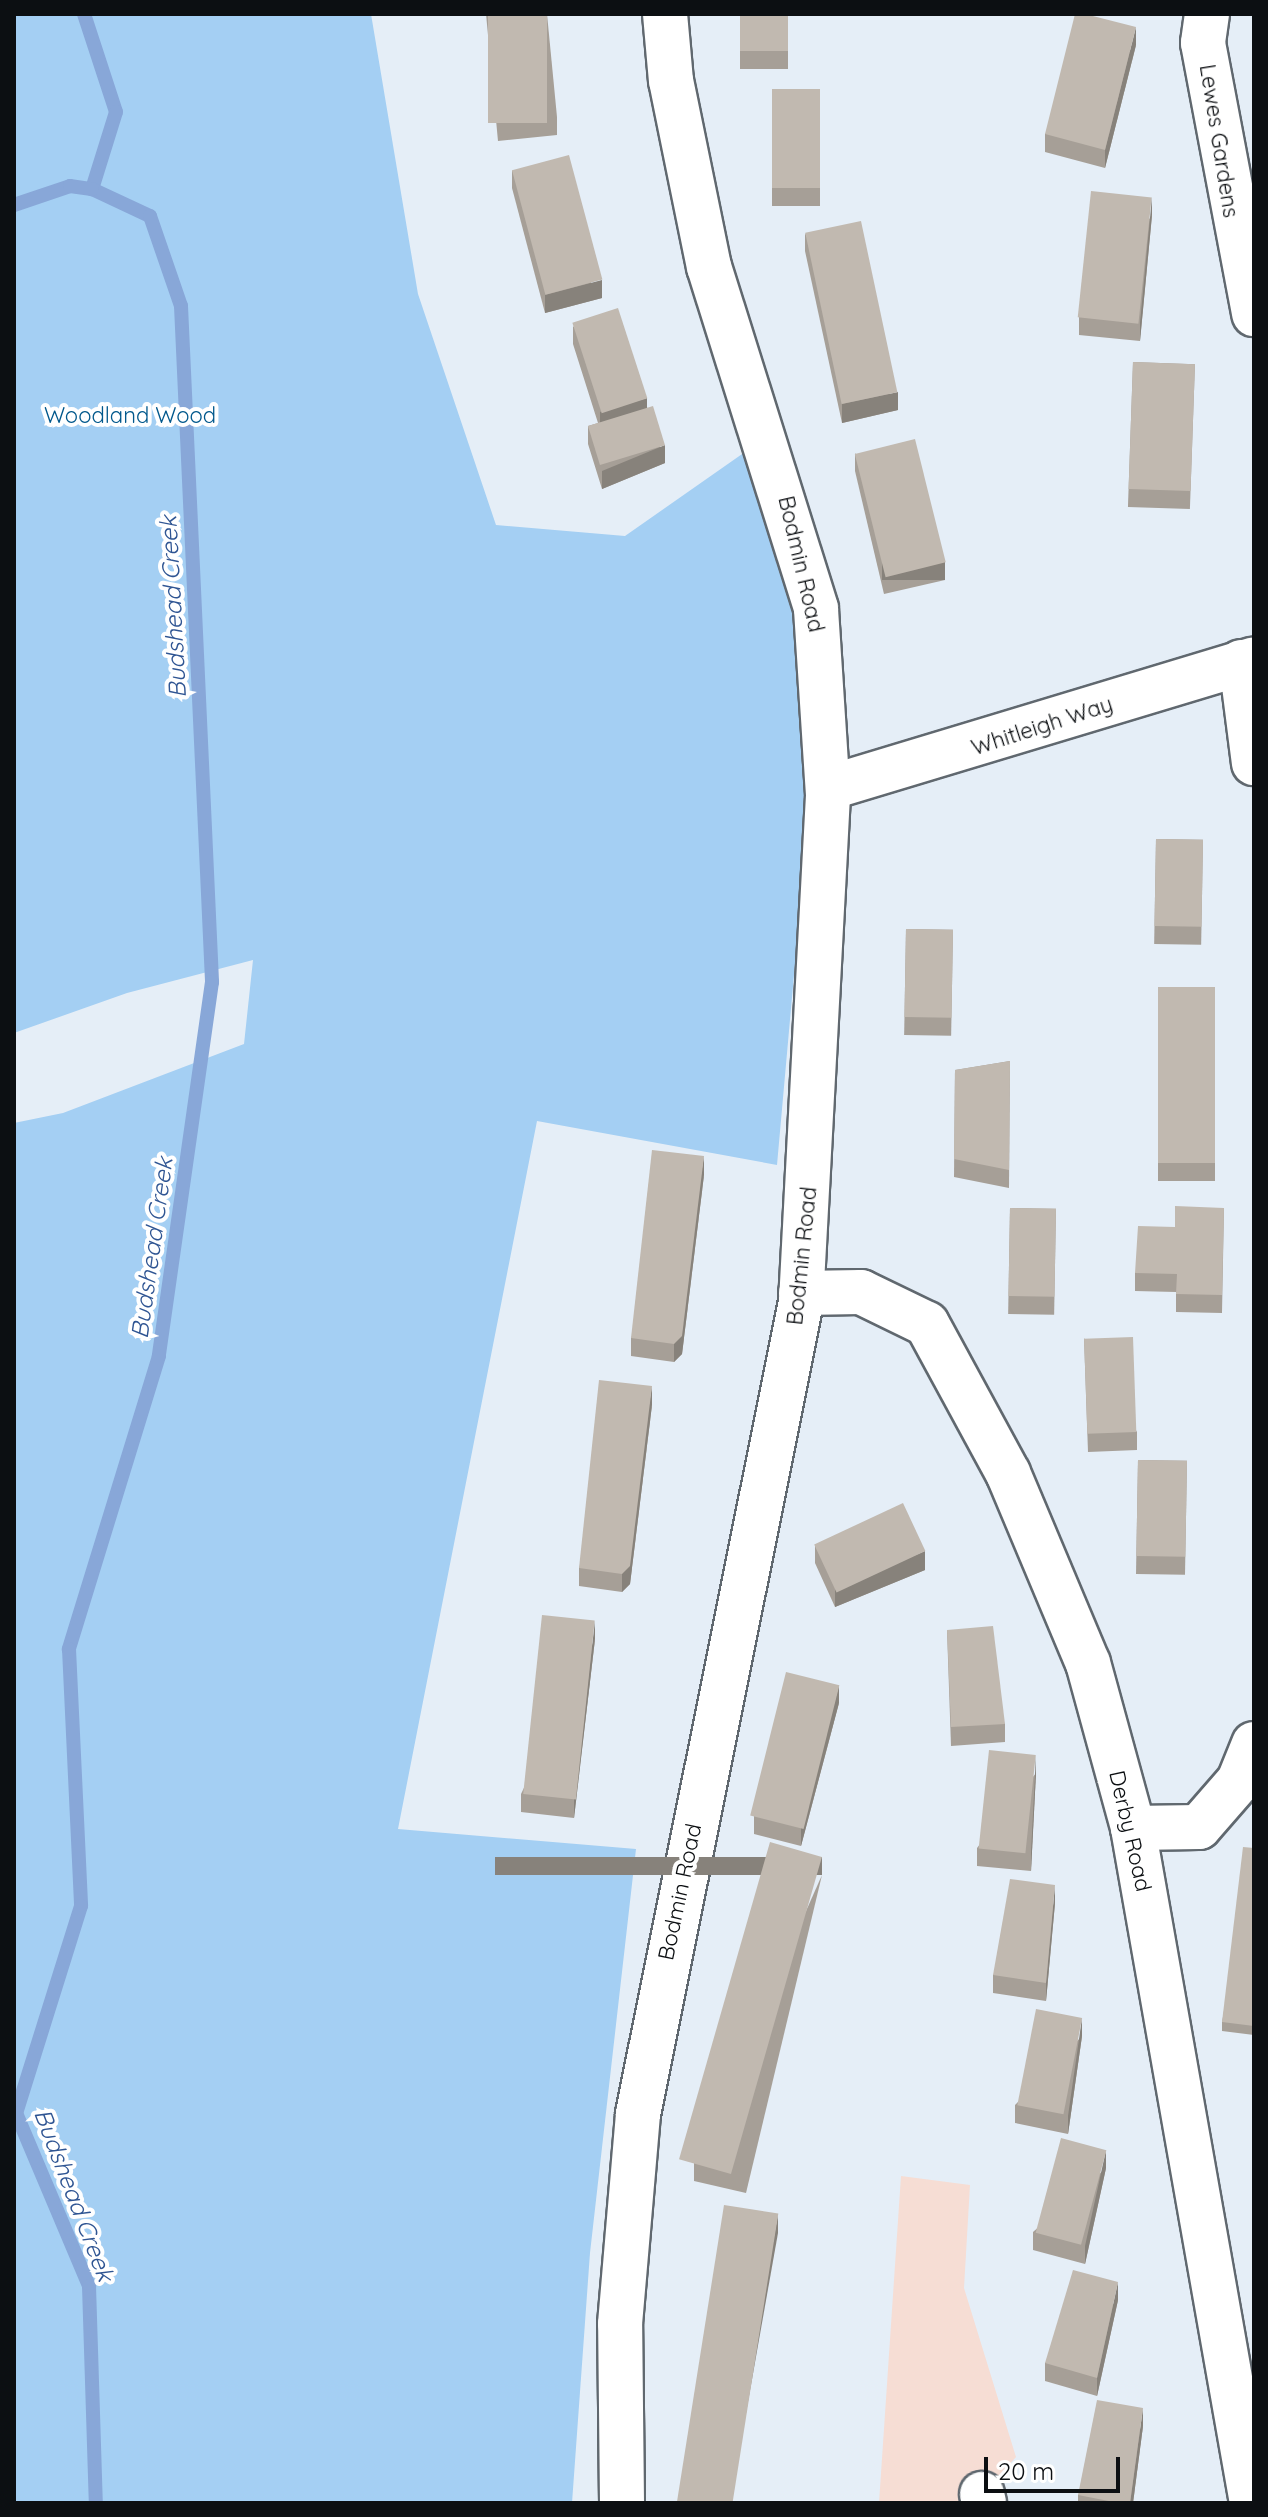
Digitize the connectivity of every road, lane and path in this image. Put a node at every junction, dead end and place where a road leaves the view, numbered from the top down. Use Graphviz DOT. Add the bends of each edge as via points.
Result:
graph roads {
  1 [pos="665,14"];
  2 [pos="1207,14"];
  3 [pos="1254,314"];
  4 [pos="1248,661"];
  5 [pos="1254,763"];
  6 [pos="828,788"];
  7 [pos="801,1293"];
  8 [pos="1254,1744"];
  9 [pos="1133,1828"];
  10 [pos="1239,2348"];
  11 [pos="622,2503"];
  12 [pos="1252,2503"];
  1 -- 6 [label="street, Bodmin Road" via="671,81 709,267 816,608"];
  2 -- 3 [label="street, Lewes Gardens" via="1203,43"];
  4 -- 5 [label="street"];
  4 -- 6 [label="street, Whitleigh Way"];
  6 -- 7 [label="street, Bodmin Road"];
  7 -- 9 [label="street, Derby Road" via="861,1292 927,1324 1008,1473 1088,1663"];
  7 -- 11 [label="street, Bodmin Road" via="638,2114 620,2324"];
  8 -- 9 [label="street" via="1239,1781 1199,1827"];
  9 -- 10 [label="street, Derby Road"];
  10 -- 12 [label="street, Derby Road"];
}
